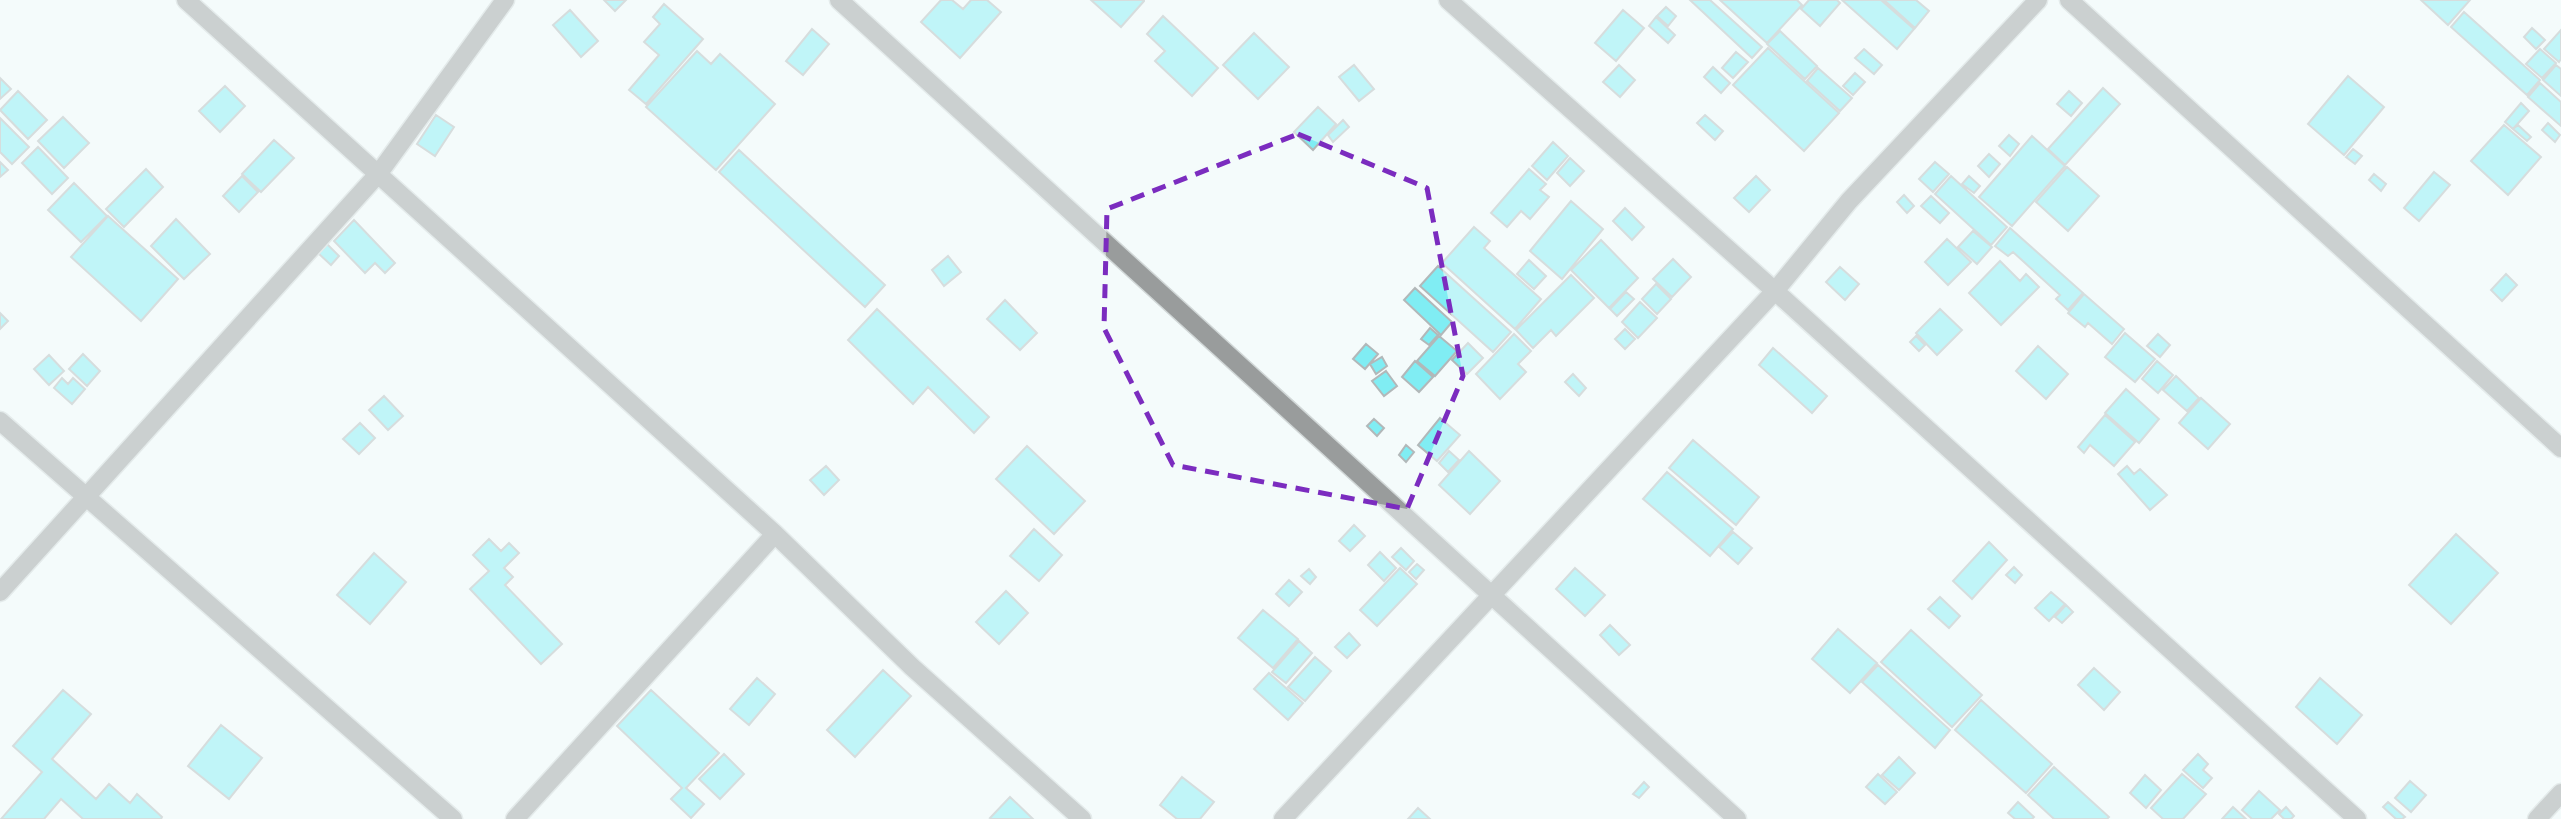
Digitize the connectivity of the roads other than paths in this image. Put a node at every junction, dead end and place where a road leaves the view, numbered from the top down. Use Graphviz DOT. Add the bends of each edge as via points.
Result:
graph roads {
  1 [pos="186,0"];
  2 [pos="505,0"];
  3 [pos="839,0"];
  4 [pos="1448,0"];
  5 [pos="2038,0"];
  6 [pos="2069,0"];
  7 [pos="379,173"];
  8 [pos="1775,290"];
  9 [pos="0,421"];
  10 [pos="2561,448"];
  11 [pos="86,496"];
  12 [pos="775,534"];
  13 [pos="0,592"];
  14 [pos="1491,596"];
  15 [pos="2561,793"];
  16 [pos="453,819"];
  17 [pos="515,819"];
  18 [pos="1082,819"];
  19 [pos="1283,819"];
  20 [pos="1737,819"];
  21 [pos="2357,819"];
  22 [pos="2537,819"];
  1 -- 7 [label="street"];
  2 -- 7 [label="street"];
  3 -- 14 [label="street"];
  4 -- 8 [label="street"];
  5 -- 8 [label="street" via="1849,201"];
  6 -- 10 [label="street"];
  7 -- 11 [label="street"];
  7 -- 12 [label="street"];
  8 -- 14 [label="street"];
  8 -- 21 [label="street"];
  9 -- 11 [label="street"];
  11 -- 13 [label="street"];
  11 -- 16 [label="street"];
  12 -- 17 [label="street"];
  12 -- 18 [label="street" via="912,667"];
  14 -- 19 [label="street"];
  14 -- 20 [label="street"];
  15 -- 22 [label="street"];
}
